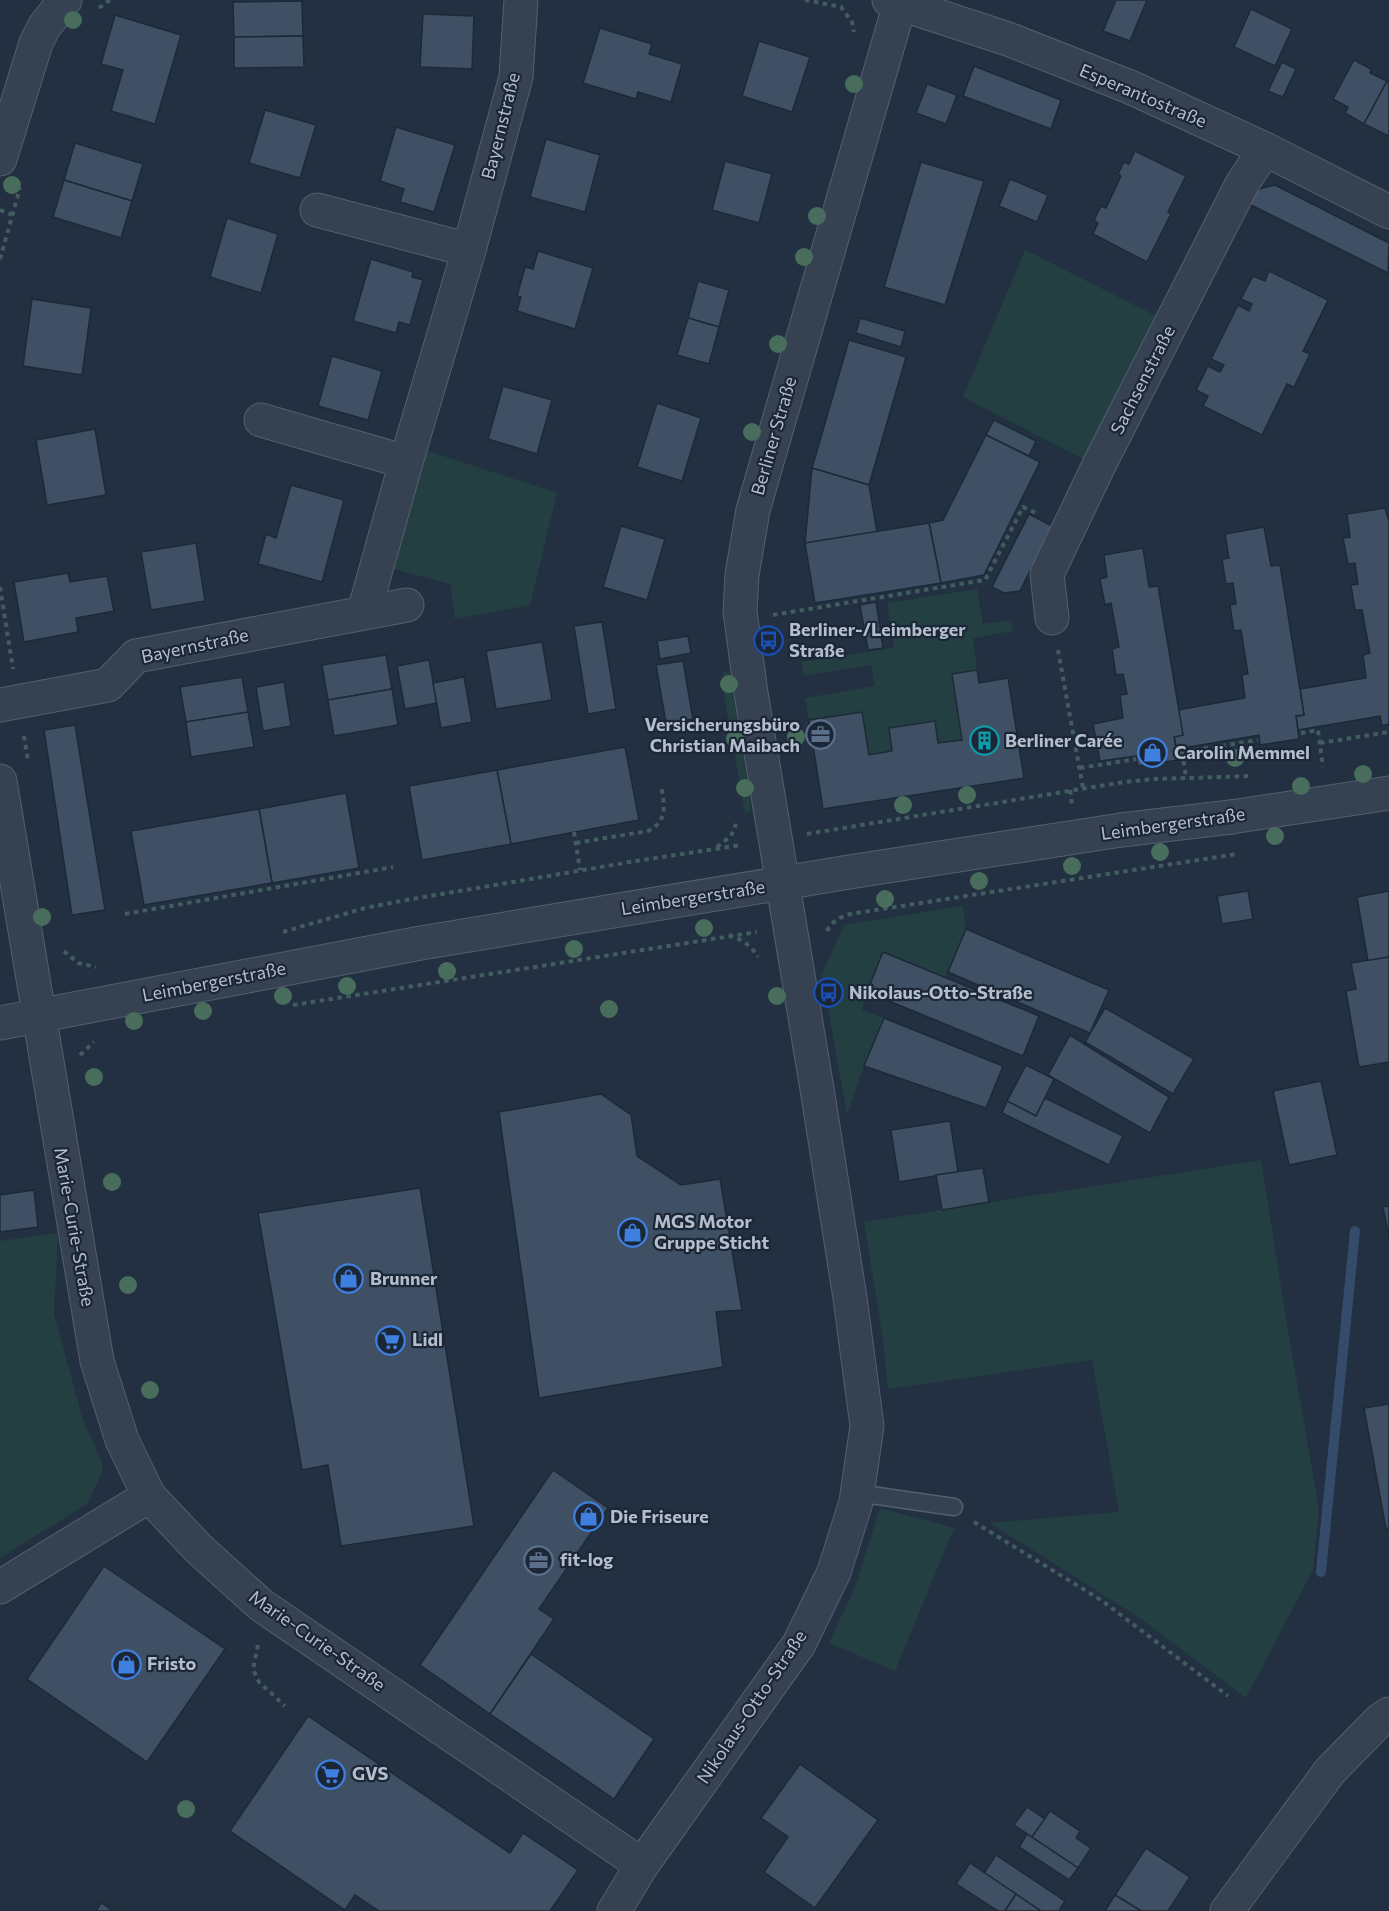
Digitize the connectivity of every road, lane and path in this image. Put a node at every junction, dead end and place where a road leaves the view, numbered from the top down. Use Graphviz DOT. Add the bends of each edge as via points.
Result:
graph roads {
  1 [pos="65,0"];
  2 [pos="110,0"];
  3 [pos="521,0"];
  4 [pos="805,0"];
  5 [pos="897,1"];
  6 [pos="104,4"];
  7 [pos="852,22"];
  8 [pos="1265,149"];
  9 [pos="0,159"];
  10 [pos="0,210"];
  11 [pos="317,210"];
  12 [pos="1389,212"];
  13 [pos="13,215"];
  14 [pos="469,250"];
  15 [pos="261,420"];
  16 [pos="406,462"];
  17 [pos="1068,529"];
  18 [pos="0,587"];
  19 [pos="407,605"];
  20 [pos="364,612"];
  21 [pos="762,617"];
  22 [pos="1052,618"];
  23 [pos="13,672"];
  24 [pos="0,705"];
  25 [pos="1389,732"];
  26 [pos="1301,733"];
  27 [pos="1258,740"];
  28 [pos="1320,743"];
  29 [pos="1136,759"];
  30 [pos="1334,766"];
  31 [pos="1080,768"];
  32 [pos="1323,768"];
  33 [pos="1316,769"];
  34 [pos="1262,775"];
  35 [pos="1186,777"];
  36 [pos="0,781"];
  37 [pos="661,785"];
  38 [pos="1083,788"];
  39 [pos="1389,793"];
  40 [pos="824,831"];
  41 [pos="574,832"];
  42 [pos="576,843"];
  43 [pos="714,849"];
  44 [pos="1248,852"];
  45 [pos="393,867"];
  46 [pos="580,870"];
  47 [pos="783,883"];
  48 [pos="365,908"];
  49 [pos="856,913"];
  50 [pos="125,914"];
  51 [pos="760,960"];
  52 [pos="285,1006"];
  53 [pos="38,1015"];
  54 [pos="0,1023"];
  55 [pos="102,1038"];
  56 [pos="75,1064"];
  57 [pos="857,1493"];
  58 [pos="149,1496"];
  59 [pos="954,1507"];
  60 [pos="0,1587"];
  61 [pos="261,1605"];
  62 [pos="1228,1696"];
  63 [pos="285,1706"];
  64 [pos="1389,1714"];
  65 [pos="642,1865"];
  66 [pos="614,1911"];
  67 [pos="1227,1911"];
  1 -- 9 [label="street" via="36,44"];
  2 -- 6 [label="path"];
  3 -- 14 [label="street, Bayernstraße" via="516,77"];
  4 -- 7 [label="path" via="841,7"];
  5 -- 8 [label="street, Esperantostraße" via="1130,87"];
  5 -- 47 [label="street, Berliner Straße" via="744,553 742,636"];
  8 -- 12 [label="street, Esperantostraße"];
  8 -- 17 [label="street, Sachsenstraße" via="1242,184"];
  10 -- 13 [label="path"];
  11 -- 14 [label="street"];
  14 -- 16 [label="street, Bayernstraße"];
  15 -- 16 [label="street"];
  16 -- 20 [label="street, Bayernstraße"];
  17 -- 21 [label="path" via="1023,507 985,580"];
  17 -- 22 [label="street, Sachsenstraße" via="1047,574"];
  18 -- 23 [label="path"];
  19 -- 20 [label="street, Bayernstraße"];
  20 -- 24 [label="street, Bayernstraße" via="136,656 108,686"];
  22 -- 31 [label="path"];
  25 -- 28 [label="path"];
  26 -- 28 [label="path" via="1318,730"];
  27 -- 35 [label="path" via="1180,753"];
  28 -- 32 [label="path"];
  29 -- 31 [label="path"];
  30 -- 32 [label="path"];
  31 -- 38 [label="path"];
  32 -- 33 [label="path"];
  34 -- 35 [label="path"];
  35 -- 38 [label="path"];
  36 -- 53 [label="street"];
  37 -- 42 [label="path" via="665,810 654,828"];
  38 -- 40 [label="path"];
  39 -- 47 [label="street, Leimbergerstraße"];
  41 -- 42 [label="path"];
  42 -- 46 [label="path"];
  43 -- 46 [label="path"];
  44 -- 49 [label="path"];
  45 -- 50 [label="path"];
  46 -- 48 [label="path"];
  47 -- 53 [label="street, Leimbergerstraße" via="421,942"];
  47 -- 57 [label="street, Nikolaus-Otto-Straße" via="867,1426"];
  51 -- 52 [label="path" via="738,938 722,936"];
  53 -- 54 [label="street, Leimbergerstraße"];
  53 -- 58 [label="street, Marie-Curie-Straße" via="97,1361 122,1440"];
  55 -- 56 [label="path" via="80,1054"];
  57 -- 59 [label="lane"];
  57 -- 65 [label="street, Nikolaus-Otto-Straße" via="834,1572 799,1644"];
  58 -- 60 [label="street"];
  58 -- 61 [label="street, Marie-Curie-Straße" via="199,1549"];
  59 -- 62 [label="path" via="1101,1600"];
  61 -- 63 [label="path" via="253,1669 259,1682"];
  61 -- 65 [label="street, Marie-Curie-Straße"];
  64 -- 67 [label="street" via="1330,1771"];
  65 -- 66 [label="street, Nikolaus-Otto-Straße"];
}
